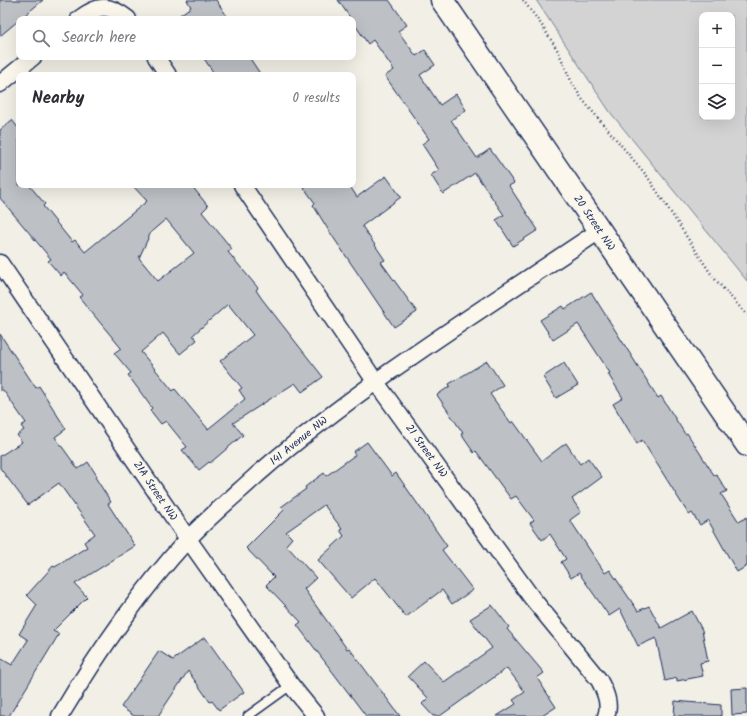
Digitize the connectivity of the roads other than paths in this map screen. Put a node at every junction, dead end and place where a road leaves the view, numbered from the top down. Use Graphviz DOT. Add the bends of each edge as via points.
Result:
graph roads {
  1 [pos="442,0"];
  2 [pos="83,16"];
  3 [pos="124,16"];
  4 [pos="29,60"];
  5 [pos="158,60"];
  6 [pos="166,72"];
  7 [pos="0,84"];
  8 [pos="244,188"];
  9 [pos="599,231"];
  10 [pos="0,263"];
  11 [pos="375,381"];
  12 [pos="747,445"];
  13 [pos="188,539"];
  14 [pos="291,685"];
  15 [pos="606,715"];
  16 [pos="60,716"];
  17 [pos="248,716"];
  18 [pos="316,716"];
  1 -- 9 [label="street, 20 Street NW"];
  2 -- 3 [label="street" via="101,8 112,8"];
  4 -- 7 [label="street"];
  5 -- 6 [label="street"];
  8 -- 11 [label="street, 21 Street NW"];
  9 -- 11 [label="street, 141 Avenue NW"];
  9 -- 12 [label="street, 20 Street NW"];
  10 -- 13 [label="street, 21A Street NW"];
  11 -- 13 [label="street, 141 Avenue NW" via="267,467"];
  11 -- 15 [label="street, 21 Street NW" via="532,598 598,680 607,703"];
  13 -- 14 [label="street, 21A Street NW"];
  13 -- 16 [label="street, 141 Avenue NW" via="103,647"];
  14 -- 17 [label="lane"];
  14 -- 18 [label="street, 21A Street NW"];
}
